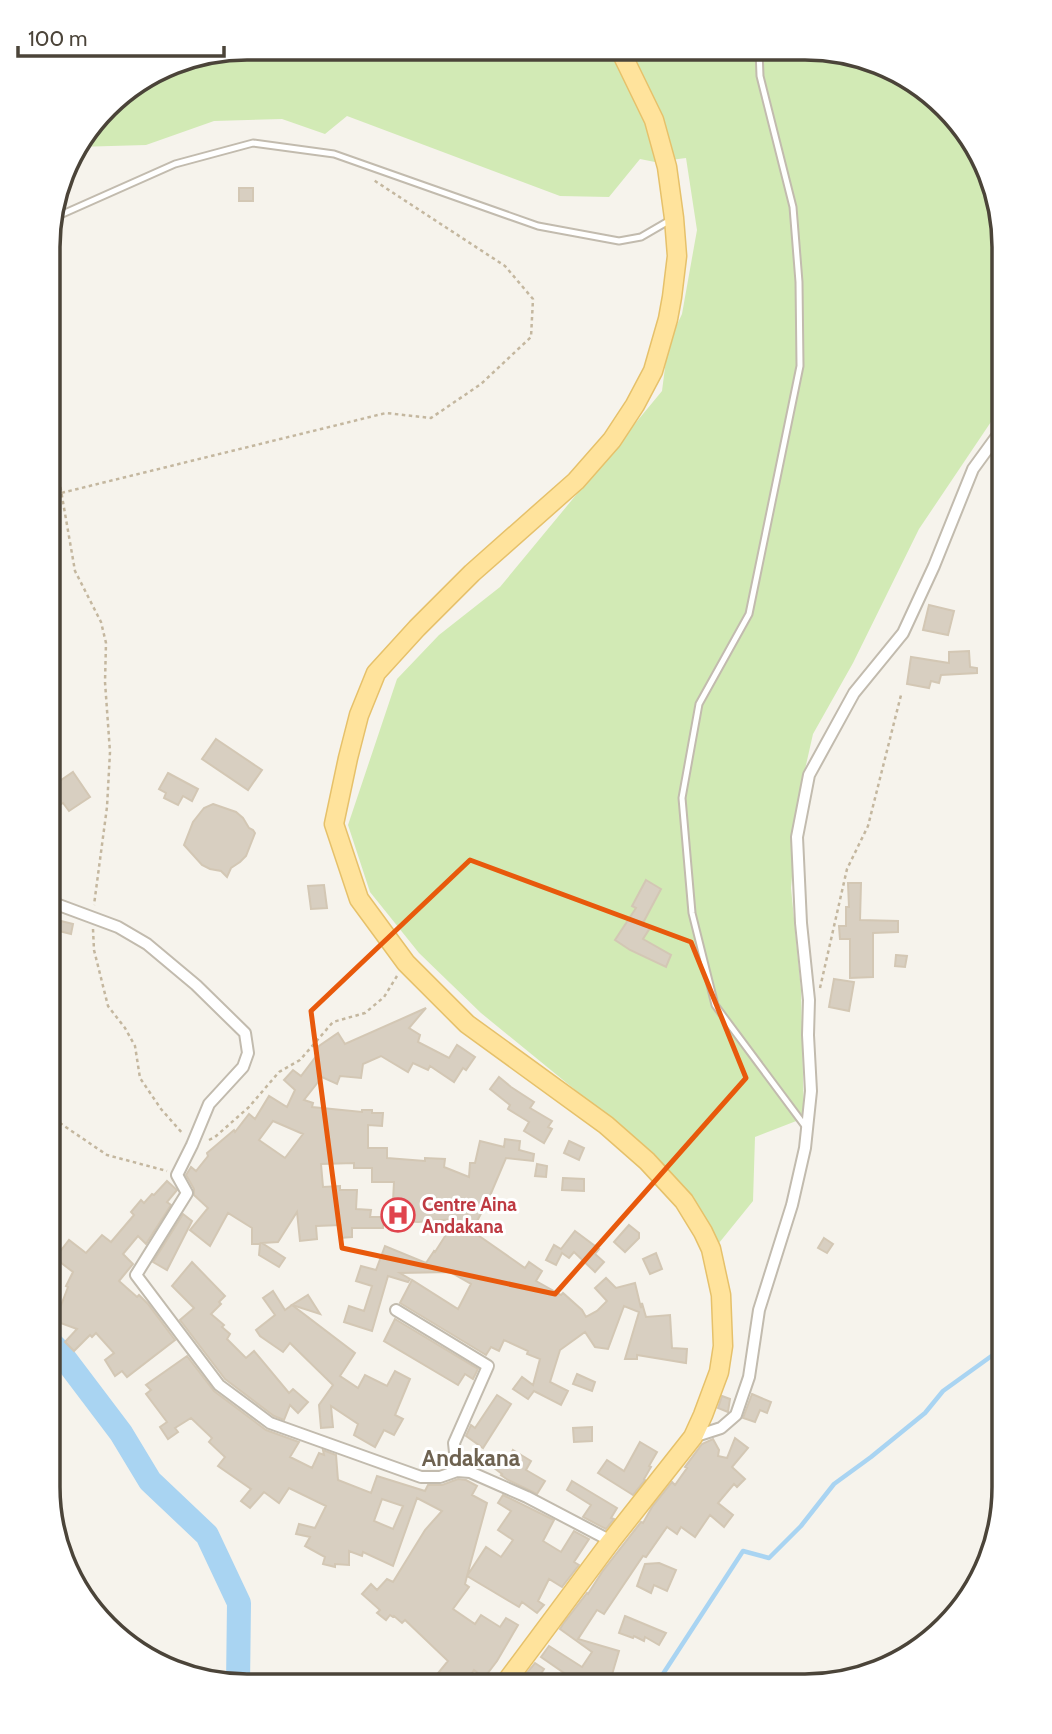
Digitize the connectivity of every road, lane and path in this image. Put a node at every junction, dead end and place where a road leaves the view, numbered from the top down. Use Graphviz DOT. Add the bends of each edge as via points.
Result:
graph roads {
  1 [pos="625,60"];
  2 [pos="759,60"];
  3 [pos="368,176"];
  4 [pos="63,214"];
  5 [pos="674,218"];
  6 [pos="992,443"];
  7 [pos="60,486"];
  8 [pos="61,494"];
  9 [pos="901,695"];
  10 [pos="60,905"];
  11 [pos="92,916"];
  12 [pos="406,963"];
  13 [pos="818,998"];
  14 [pos="60,1123"];
  15 [pos="807,1129"];
  16 [pos="192,1145"];
  17 [pos="177,1175"];
  18 [pos="396,1310"];
  19 [pos="693,1437"];
  20 [pos="457,1471"];
  21 [pos="611,1541"];
  22 [pos="512,1674"];
  1 -- 5 [label="main road" via="654,120"];
  2 -- 15 [label="lane" via="793,207 800,366 749,614 699,704 681,797 692,913 715,1005"];
  3 -- 8 [label="path" via="505,267 533,299 531,337 481,384 431,418 386,413"];
  4 -- 5 [label="lane" via="175,164 253,143 334,154 538,226 619,241 641,237"];
  5 -- 12 [label="main road" via="677,256 668,320 653,371 635,405 576,481 472,573 376,673 359,715 334,824 359,899"];
  6 -- 15 [label="street" via="973,469 903,633 854,693 808,775 797,837 809,1000"];
  7 -- 8 [label="path"];
  8 -- 11 [label="path" via="75,571 101,622 106,643 110,752"];
  9 -- 13 [label="path" via="868,826 847,869"];
  10 -- 11 [label="street"];
  11 -- 16 [label="path" via="94,950 108,1006 135,1045 140,1078"];
  11 -- 16 [label="street" via="147,943 244,1033 248,1053 243,1067 209,1104"];
  12 -- 16 [label="path" via="384,997 365,1013 333,1022 300,1060 279,1072 215,1137"];
  12 -- 19 [label="main road" via="467,1024 606,1125 684,1201 711,1249 721,1295 723,1346 719,1372"];
  14 -- 17 [label="path" via="107,1156"];
  15 -- 19 [label="street" via="792,1205 759,1310 749,1377 736,1415 722,1428"];
  16 -- 17 [label="street"];
  17 -- 20 [label="street" via="187,1193 135,1275 219,1385 270,1423 346,1451 421,1477"];
  18 -- 20 [label="street" via="488,1366 454,1443"];
  19 -- 21 [label="main road"];
  20 -- 21 [label="street" via="515,1492"];
  21 -- 22 [label="main road"];
}
